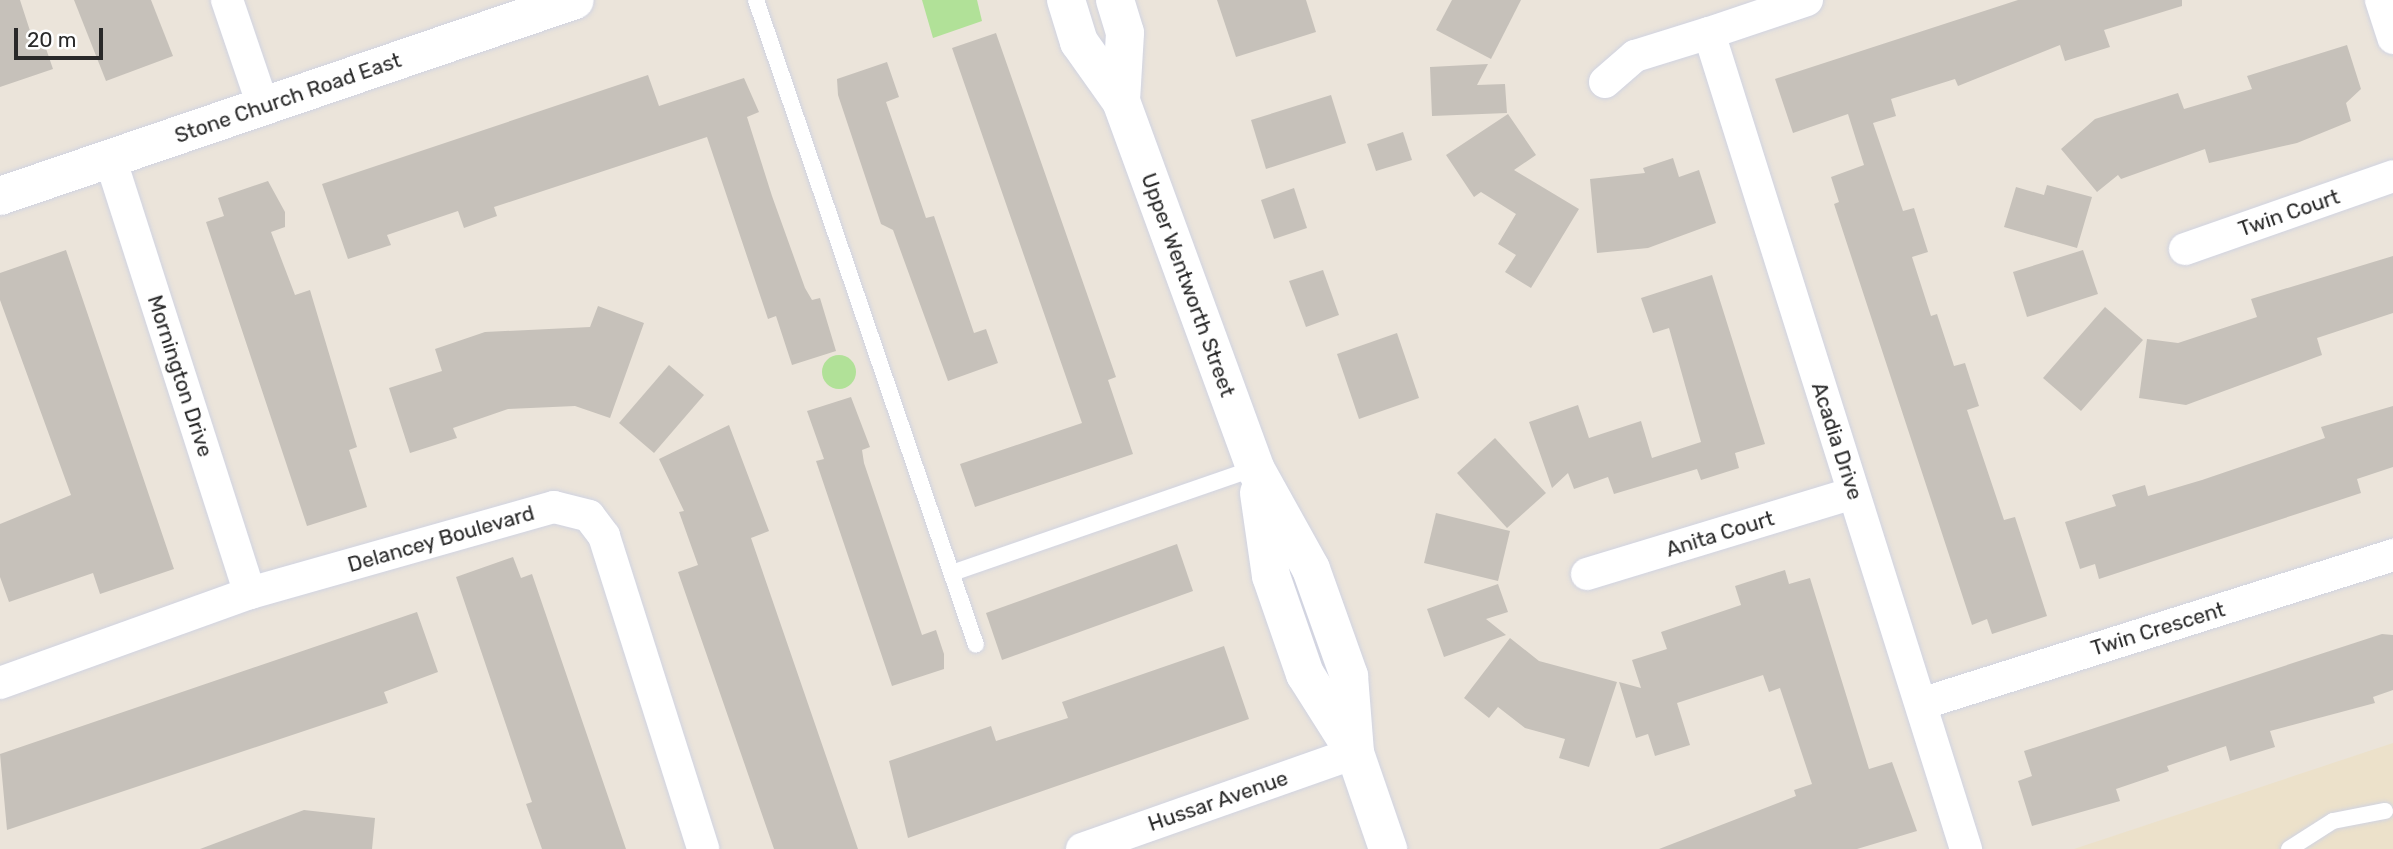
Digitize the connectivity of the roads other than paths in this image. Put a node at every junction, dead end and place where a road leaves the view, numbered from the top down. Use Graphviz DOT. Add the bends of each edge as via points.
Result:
graph roads {
  1 [pos="227,0"];
  2 [pos="756,0"];
  3 [pos="1066,0"];
  4 [pos="1115,0"];
  5 [pos="1807,0"];
  6 [pos="2381,0"];
  7 [pos="562,2"];
  8 [pos="1709,33"];
  9 [pos="2393,38"];
  10 [pos="1605,82"];
  11 [pos="1121,101"];
  12 [pos="263,106"];
  13 [pos="110,158"];
  14 [pos="2393,176"];
  15 [pos="0,196"];
  16 [pos="2185,249"];
  17 [pos="1255,468"];
  18 [pos="1853,493"];
  19 [pos="2393,555"];
  20 [pos="952,573"];
  21 [pos="1587,574"];
  22 [pos="250,593"];
  23 [pos="976,645"];
  24 [pos="0,683"];
  25 [pos="1924,703"];
  26 [pos="1355,753"];
  27 [pos="2385,811"];
  28 [pos="1120,843"];
  29 [pos="703,849"];
  30 [pos="1082,849"];
  31 [pos="1388,849"];
  32 [pos="1966,849"];
  33 [pos="2289,849"];
  1 -- 12 [label="street"];
  2 -- 20 [label="lane"];
  3 -- 11 [label="main road, Upper Wentworth Street" via="1079,42"];
  4 -- 11 [label="main road, Upper Wentworth Street" via="1125,33"];
  5 -- 8 [label="street"];
  6 -- 9 [label="street"];
  7 -- 12 [label="main road, Stone Church Road East"];
  8 -- 10 [label="street" via="1635,56"];
  8 -- 18 [label="street, Acadia Drive"];
  11 -- 17 [label="main road, Upper Wentworth Street"];
  12 -- 13 [label="main road, Stone Church Road East"];
  13 -- 15 [label="main road, Stone Church Road East"];
  13 -- 22 [label="street, Mornington Drive"];
  14 -- 16 [label="street, Twin Court"];
  17 -- 20 [label="lane"];
  17 -- 26 [label="main road, Upper Wentworth Street" via="1311,569 1349,676"];
  18 -- 21 [label="street, Anita Court"];
  18 -- 25 [label="street, Acadia Drive"];
  19 -- 25 [label="street, Twin Crescent"];
  20 -- 23 [label="lane"];
  22 -- 24 [label="street, Delancey Boulevard"];
  22 -- 29 [label="street, Delancey Boulevard" via="554,507 589,516 604,536"];
  25 -- 32 [label="street, Acadia Drive"];
  26 -- 28 [label="street, Hussar Avenue"];
  26 -- 31 [label="main road, Upper Wentworth Street"];
  27 -- 33 [label="lane" via="2333,821"];
  28 -- 30 [label="street, Hussar Avenue"];
}
